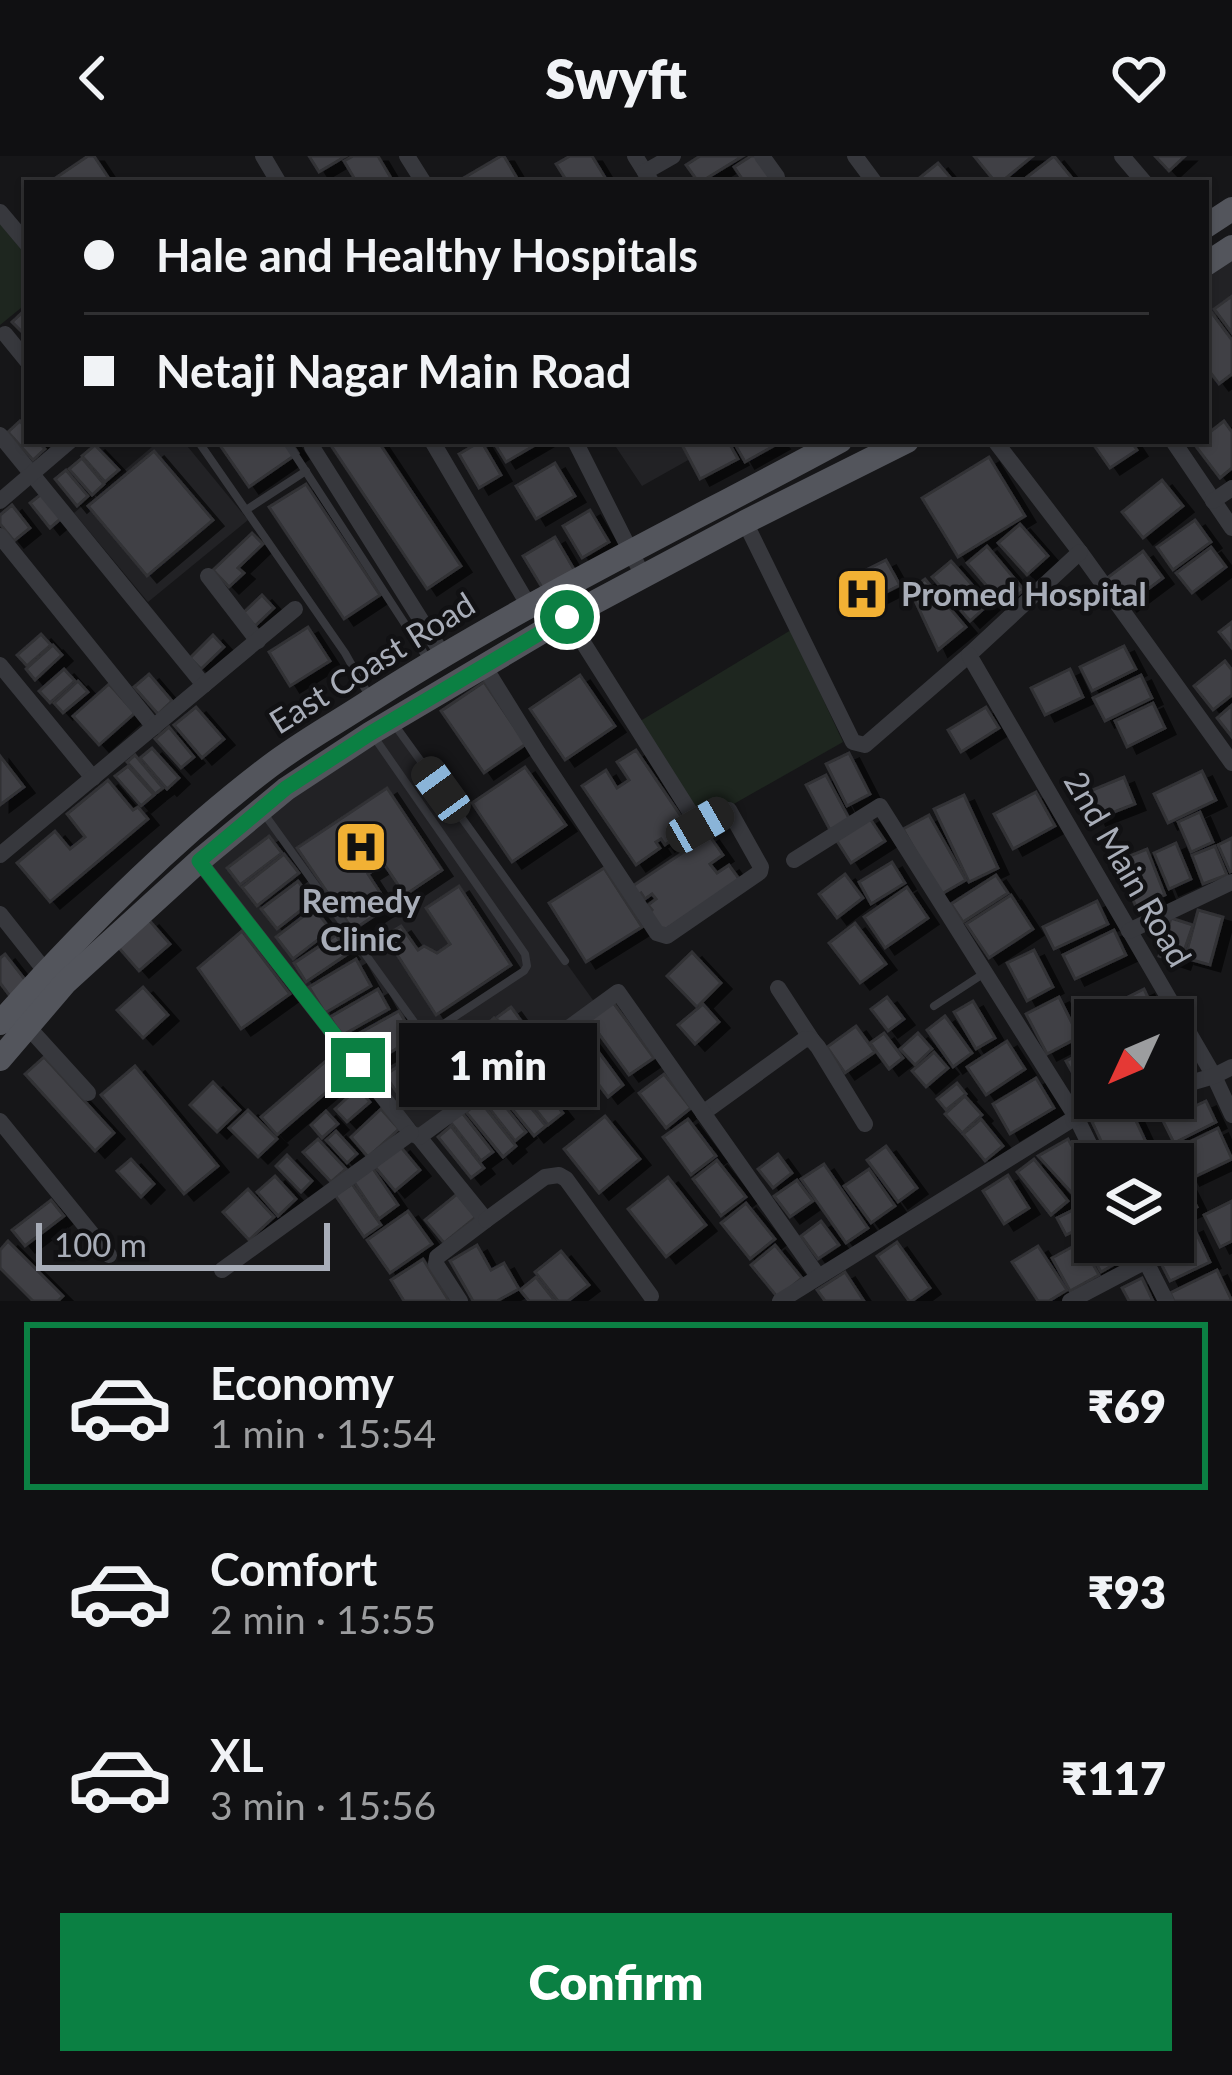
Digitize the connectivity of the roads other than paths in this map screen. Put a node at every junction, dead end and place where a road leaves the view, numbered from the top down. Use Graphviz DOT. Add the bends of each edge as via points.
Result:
graph roads {
  1 [pos="673,156"];
  2 [pos="762,156"];
  3 [pos="1122,156"];
  4 [pos="644,170"];
  5 [pos="777,176"];
  6 [pos="1142,180"];
  7 [pos="0,212"];
  8 [pos="24,240"];
  9 [pos="4,334"];
  10 [pos="24,357"];
  11 [pos="0,435"];
  12 [pos="67,444"];
  13 [pos="200,444"];
  14 [pos="288,444"];
  15 [pos="434,444"];
  16 [pos="577,444"];
  17 [pos="833,444"];
  18 [pos="902,444"];
  19 [pos="997,444"];
  20 [pos="1175,444"];
  21 [pos="312,447"];
  22 [pos="306,471"];
  23 [pos="32,474"];
  24 [pos="1232,488"];
  25 [pos="0,500"];
  26 [pos="1213,502"];
  27 [pos="246,510"];
  28 [pos="746,522"];
  29 [pos="1232,528"];
  30 [pos="0,536"];
  31 [pos="631,549"];
  32 [pos="1080,552"];
  33 [pos="208,576"];
  34 [pos="643,576"];
  35 [pos="530,606"];
  36 [pos="295,609"];
  37 [pos="567,617"];
  38 [pos="258,640"];
  39 [pos="969,655"];
  40 [pos="436,658"];
  41 [pos="0,665"];
  42 [pos="484,666"];
  43 [pos="204,685"];
  44 [pos="371,700"];
  45 [pos="154,727"];
  46 [pos="382,727"];
  47 [pos="1232,763"];
  48 [pos="93,778"];
  49 [pos="261,809"];
  50 [pos="0,855"];
  51 [pos="794,860"];
  52 [pos="199,861"];
  53 [pos="1232,882"];
  54 [pos="0,914"];
  55 [pos="1129,931"];
  56 [pos="565,961"];
  57 [pos="986,972"];
  58 [pos="56,978"];
  59 [pos="778,988"];
  60 [pos="934,1006"];
  61 [pos="0,1023"];
  62 [pos="28,1027"];
  63 [pos="812,1040"];
  64 [pos="0,1059"];
  65 [pos="1232,1067"];
  66 [pos="1214,1076"];
  67 [pos="1194,1082"];
  68 [pos="88,1093"];
  69 [pos="703,1113"];
  70 [pos="1074,1114"];
  71 [pos="1232,1115"];
  72 [pos="1074,1118"];
  73 [pos="0,1121"];
  74 [pos="866,1124"];
  75 [pos="415,1135"];
  76 [pos="486,1220"];
  77 [pos="109,1255"];
  78 [pos="1142,1263"];
  79 [pos="1147,1263"];
  80 [pos="222,1270"];
  81 [pos="818,1276"];
  82 [pos="651,1296"];
  83 [pos="460,1301"];
  84 [pos="780,1301"];
  85 [pos="1070,1301"];
  86 [pos="1166,1301"];
  1 -- 4 [label="street"];
  2 -- 5 [label="street"];
  3 -- 6 [label="street"];
  7 -- 8 [label="street"];
  9 -- 10 [label="street"];
  11 -- 23 [label="street"];
  12 -- 23 [label="street"];
  13 -- 27 [label="lane"];
  14 -- 22 [label="lane"];
  15 -- 35 [label="street"];
  16 -- 31 [label="street"];
  17 -- 31 [label="main road, East Coast Road"];
  18 -- 28 [label="main road, East Coast Road"];
  19 -- 32 [label="street"];
  20 -- 26 [label="street"];
  21 -- 40 [label="street"];
  22 -- 27 [label="lane"];
  22 -- 40 [label="lane"];
  23 -- 25 [label="street"];
  23 -- 43 [label="street"];
  24 -- 26 [label="street"];
  26 -- 29 [label="street"];
  27 -- 44 [label="lane"];
  28 -- 34 [label="main road, East Coast Road"];
  28 -- 39 [label="street" via="858,745"];
  30 -- 45 [label="street"];
  31 -- 34 [label="street"];
  31 -- 35 [label="main road, East Coast Road"];
  32 -- 39 [label="street"];
  32 -- 47 [label="street"];
  33 -- 38 [label="street"];
  34 -- 37 [label="main road, East Coast Road"];
  35 -- 40 [label="main road, East Coast Road"];
  36 -- 38 [label="street"];
  37 -- 42 [label="main road, East Coast Road"];
  37 -- 42 [label="street" via="697,823 729,809 761,867 667,936 657,932"];
  38 -- 43 [label="street"];
  39 -- 55 [label="street, 2nd Main Road"];
  40 -- 44 [label="main road, East Coast Road"];
  41 -- 48 [label="street"];
  42 -- 46 [label="main road, East Coast Road"];
  43 -- 45 [label="street"];
  44 -- 58 [label="main road, East Coast Road" via="267,769 178,842"];
  45 -- 48 [label="street"];
  46 -- 49 [label="main road, East Coast Road"];
  46 -- 49 [label="lane" via="525,954 524,970 422,1033"];
  46 -- 56 [label="lane"];
  48 -- 50 [label="street"];
  49 -- 52 [label="main road, East Coast Road"];
  51 -- 57 [label="street" via="880,806"];
  52 -- 58 [label="main road, East Coast Road"];
  52 -- 75 [label="street"];
  53 -- 55 [label="street"];
  54 -- 58 [label="street"];
  55 -- 66 [label="street, 2nd Main Road"];
  57 -- 60 [label="lane"];
  57 -- 70 [label="street"];
  58 -- 61 [label="main road, East Coast Road"];
  58 -- 62 [label="main road, East Coast Road"];
  59 -- 63 [label="street"];
  62 -- 64 [label="main road, East Coast Road"];
  62 -- 68 [label="street"];
  63 -- 69 [label="street"];
  63 -- 74 [label="street"];
  65 -- 66 [label="street"];
  66 -- 67 [label="street"];
  66 -- 71 [label="street, 2nd Main Road"];
  69 -- 75 [label="street" via="619,992"];
  69 -- 81 [label="street"];
  72 -- 81 [label="street"];
  73 -- 77 [label="street"];
  75 -- 76 [label="street"];
  75 -- 80 [label="street"];
  76 -- 82 [label="street" via="545,1177 560,1175"];
  76 -- 83 [label="street" via="437,1258"];
  78 -- 85 [label="street"];
  79 -- 86 [label="street"];
  81 -- 84 [label="street"];
}
